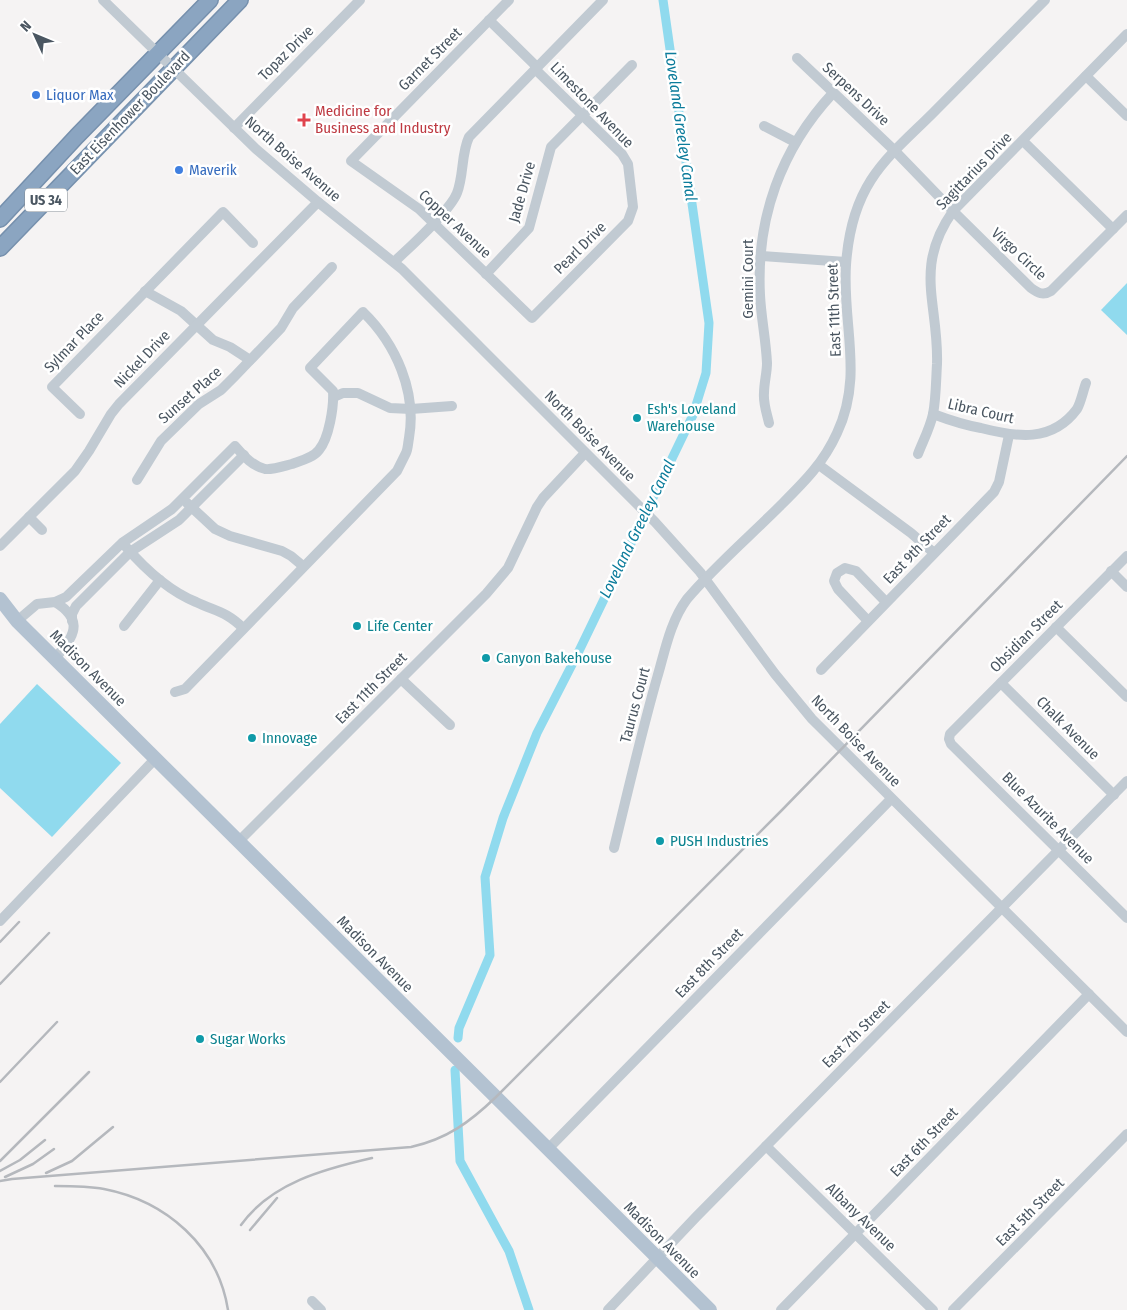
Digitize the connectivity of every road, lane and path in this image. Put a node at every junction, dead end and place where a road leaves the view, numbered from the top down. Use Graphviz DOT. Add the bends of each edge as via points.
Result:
graph roads {
  1 [pos="103,0"];
  2 [pos="210,0"];
  3 [pos="240,0"];
  4 [pos="360,0"];
  5 [pos="509,0"];
  6 [pos="603,0"];
  7 [pos="1045,0"];
  8 [pos="489,20"];
  9 [pos="1127,34"];
  10 [pos="158,53"];
  11 [pos="797,58"];
  12 [pos="632,65"];
  13 [pos="173,68"];
  14 [pos="536,68"];
  15 [pos="1086,76"];
  16 [pos="833,93"];
  17 [pos="582,115"];
  18 [pos="1127,116"];
  19 [pos="764,126"];
  20 [pos="234,128"];
  21 [pos="1023,141"];
  22 [pos="795,142"];
  23 [pos="895,151"];
  24 [pos="350,161"];
  25 [pos="40,176"];
  26 [pos="631,192"];
  27 [pos="318,202"];
  28 [pos="953,211"];
  29 [pos="1127,215"];
  30 [pos="0,219"];
  31 [pos="434,222"];
  32 [pos="1113,229"];
  33 [pos="253,243"];
  34 [pos="0,248"];
  35 [pos="761,256"];
  36 [pos="394,262"];
  37 [pos="846,262"];
  38 [pos="332,267"];
  39 [pos="486,274"];
  40 [pos="145,291"];
  41 [pos="532,318"];
  42 [pos="196,325"];
  43 [pos="250,360"];
  44 [pos="1086,383"];
  45 [pos="334,397"];
  46 [pos="452,406"];
  47 [pos="411,409"];
  48 [pos="80,414"];
  49 [pos="933,414"];
  50 [pos="769,423"];
  51 [pos="1009,435"];
  52 [pos="585,453"];
  53 [pos="918,454"];
  54 [pos="244,455"];
  55 [pos="819,465"];
  56 [pos="137,480"];
  57 [pos="183,499"];
  58 [pos="191,508"];
  59 [pos="29,517"];
  60 [pos="42,530"];
  61 [pos="122,543"];
  62 [pos="0,546"];
  63 [pos="130,552"];
  64 [pos="934,554"];
  65 [pos="1127,556"];
  66 [pos="303,566"];
  67 [pos="1112,571"];
  68 [pos="706,579"];
  69 [pos="160,580"];
  70 [pos="1127,587"];
  71 [pos="0,599"];
  72 [pos="55,602"];
  73 [pos="886,602"];
  74 [pos="0,608"];
  75 [pos="17,621"];
  76 [pos="72,621"];
  77 [pos="868,621"];
  78 [pos="124,626"];
  79 [pos="1056,627"];
  80 [pos="243,628"];
  81 [pos="55,658"];
  82 [pos="821,670"];
  83 [pos="401,679"];
  84 [pos="1001,683"];
  85 [pos="174,692"];
  86 [pos="1127,697"];
  87 [pos="450,725"];
  88 [pos="949,739"];
  89 [pos="156,758"];
  90 [pos="1127,781"];
  91 [pos="1114,795"];
  92 [pos="891,799"];
  93 [pos="239,841"];
  94 [pos="614,848"];
  95 [pos="1058,850"];
  96 [pos="1001,908"];
  97 [pos="1127,918"];
  98 [pos="0,921"];
  99 [pos="1089,994"];
  100 [pos="1127,1032"];
  101 [pos="1127,1134"];
  102 [pos="766,1146"];
  103 [pos="548,1149"];
  104 [pos="856,1233"];
  105 [pos="658,1259"];
  106 [pos="312,1301"];
  107 [pos="321,1310"];
  108 [pos="608,1310"];
  109 [pos="710,1310"];
  110 [pos="781,1310"];
  111 [pos="933,1310"];
  112 [pos="953,1310"];
  1 -- 10 [label="street, North Boise Avenue"];
  2 -- 10 [label="highway, East Eisenhower Boulevard / US 34"];
  3 -- 13 [label="highway, East Eisenhower Boulevard / US 34"];
  4 -- 20 [label="street, Topaz Drive"];
  5 -- 8 [label="street, Garnet Street"];
  6 -- 14 [label="street"];
  7 -- 23 [label="street, East 11th Street"];
  8 -- 14 [label="street, Limestone Avenue"];
  8 -- 24 [label="street, Garnet Street"];
  9 -- 15 [label="street, Sagittarius Drive"];
  10 -- 13 [label="street, North Boise Avenue"];
  10 -- 25 [label="highway, East Eisenhower Boulevard / US 34"];
  11 -- 16 [label="street, Serpens Drive"];
  12 -- 17 [label="street, Jade Drive"];
  13 -- 20 [label="street, North Boise Avenue"];
  13 -- 34 [label="highway, East Eisenhower Boulevard / US 34"];
  14 -- 17 [label="street, Limestone Avenue"];
  14 -- 31 [label="street" via="466,143 457,195"];
  15 -- 18 [label="street"];
  15 -- 21 [label="street, Sagittarius Drive"];
  16 -- 22 [label="street, Gemini Court"];
  16 -- 23 [label="street, Serpens Drive"];
  17 -- 26 [label="street, Limestone Avenue" via="622,154 628,164"];
  17 -- 39 [label="street, Jade Drive" via="551,147 529,228"];
  19 -- 22 [label="street"];
  20 -- 27 [label="street, North Boise Avenue"];
  21 -- 28 [label="street, Sagittarius Drive"];
  21 -- 32 [label="street"];
  22 -- 35 [label="street, Gemini Court" via="779,172 772,195"];
  23 -- 28 [label="street, Virgo Circle"];
  23 -- 37 [label="street, East 11th Street" via="862,196 854,215"];
  24 -- 31 [label="street, Copper Avenue"];
  25 -- 30 [label="highway, East Eisenhower Boulevard / US 34"];
  25 -- 34 [label="highway" via="40,191"];
  26 -- 41 [label="street, Pearl Drive" via="633,207 628,221"];
  27 -- 36 [label="street, North Boise Avenue"];
  27 -- 42 [label="street, Nickel Drive"];
  28 -- 32 [label="street, Virgo Circle" via="1031,288 1043,294 1056,287"];
  28 -- 49 [label="street, Sagittarius Drive" via="942,227 931,260 937,363"];
  29 -- 32 [label="street, Virgo Circle"];
  31 -- 36 [label="street"];
  31 -- 39 [label="street, Copper Avenue"];
  33 -- 40 [label="street, Sylmar Place" via="223,212"];
  35 -- 37 [label="street"];
  35 -- 50 [label="street, Gemini Court" via="760,294 767,363 764,394"];
  36 -- 52 [label="street, North Boise Avenue"];
  37 -- 55 [label="street, East 11th Street" via="852,367 848,400 837,434"];
  38 -- 43 [label="street, Sunset Place"];
  39 -- 41 [label="street, Copper Avenue"];
  40 -- 42 [label="street" via="181,311"];
  40 -- 48 [label="street, Sylmar Place" via="52,387"];
  42 -- 43 [label="street, Sunset Place" via="212,340"];
  42 -- 59 [label="street, Nickel Drive" via="114,409 83,460"];
  43 -- 56 [label="street, Sunset Place" via="162,441"];
  44 -- 51 [label="street, Libra Court" via="1078,408 1058,426 1039,434"];
  45 -- 47 [label="street" via="358,393 390,408"];
  45 -- 47 [label="street" via="333,391 310,368 363,312 386,338 400,365"];
  45 -- 54 [label="street" via="329,428 319,450 286,466 266,469"];
  46 -- 47 [label="street"];
  47 -- 66 [label="street" via="406,452 397,471"];
  49 -- 51 [label="street, Libra Court" via="952,422"];
  49 -- 53 [label="street, Sagittarius Drive"];
  51 -- 64 [label="street, East 9th Street" via="994,492"];
  52 -- 68 [label="street, North Boise Avenue" via="655,522"];
  52 -- 83 [label="street, East 11th Street" via="543,498 503,574"];
  54 -- 57 [label="street" via="234,446"];
  54 -- 58 [label="street"];
  55 -- 64 [label="street" via="911,533"];
  55 -- 68 [label="street, East 11th Street"];
  57 -- 58 [label="street"];
  57 -- 61 [label="street" via="164,516"];
  58 -- 63 [label="street" via="172,525"];
  58 -- 66 [label="street" via="230,536 282,551"];
  59 -- 60 [label="street"];
  59 -- 62 [label="street, Nickel Drive"];
  61 -- 63 [label="street"];
  61 -- 72 [label="street" via="66,597"];
  63 -- 69 [label="street"];
  63 -- 76 [label="street" via="76,606"];
  64 -- 73 [label="street, East 9th Street"];
  65 -- 67 [label="street, Obsidian Street"];
  66 -- 80 [label="street"];
  67 -- 70 [label="street"];
  67 -- 79 [label="street, Obsidian Street"];
  68 -- 92 [label="street, North Boise Avenue" via="801,706"];
  68 -- 94 [label="street, Taurus Court" via="687,600 669,634"];
  69 -- 78 [label="street"];
  69 -- 80 [label="street" via="196,603 231,616"];
  71 -- 75 [label="main road, Madison Avenue"];
  72 -- 75 [label="street" via="37,604"];
  72 -- 76 [label="street" via="68,612"];
  73 -- 77 [label="street, East 9th Street"];
  73 -- 77 [label="street" via="856,571 845,568 837,573 834,581 838,589"];
  74 -- 75 [label="main road, Madison Avenue"];
  75 -- 81 [label="main road, Madison Avenue"];
  76 -- 81 [label="street" via="72,637"];
  77 -- 82 [label="street, East 9th Street"];
  79 -- 84 [label="street, Obsidian Street"];
  79 -- 86 [label="street"];
  80 -- 85 [label="street" via="185,689"];
  81 -- 89 [label="main road, Madison Avenue"];
  83 -- 87 [label="street"];
  83 -- 93 [label="street, East 11th Street"];
  84 -- 88 [label="street, Obsidian Street" via="950,734"];
  84 -- 91 [label="street, Chalk Avenue"];
  88 -- 95 [label="street, Blue Azurite Avenue" via="950,744"];
  89 -- 93 [label="main road, Madison Avenue"];
  89 -- 98 [label="street"];
  90 -- 91 [label="street, East 7th Street"];
  91 -- 95 [label="street, East 7th Street"];
  92 -- 96 [label="street, North Boise Avenue"];
  92 -- 103 [label="street, East 8th Street"];
  93 -- 103 [label="main road, Madison Avenue"];
  95 -- 96 [label="street, East 7th Street"];
  95 -- 97 [label="street, Blue Azurite Avenue"];
  96 -- 99 [label="street, North Boise Avenue"];
  96 -- 102 [label="street, East 7th Street"];
  99 -- 100 [label="street, North Boise Avenue"];
  99 -- 104 [label="street, East 6th Street"];
  101 -- 112 [label="street, East 5th Street"];
  102 -- 104 [label="street, Albany Avenue"];
  102 -- 105 [label="street, East 7th Street"];
  103 -- 105 [label="main road, Madison Avenue"];
  104 -- 110 [label="street, East 6th Street"];
  104 -- 111 [label="street, Albany Avenue"];
  105 -- 108 [label="street, East 7th Street"];
  105 -- 109 [label="main road, Madison Avenue"];
  106 -- 107 [label="street"];
}
